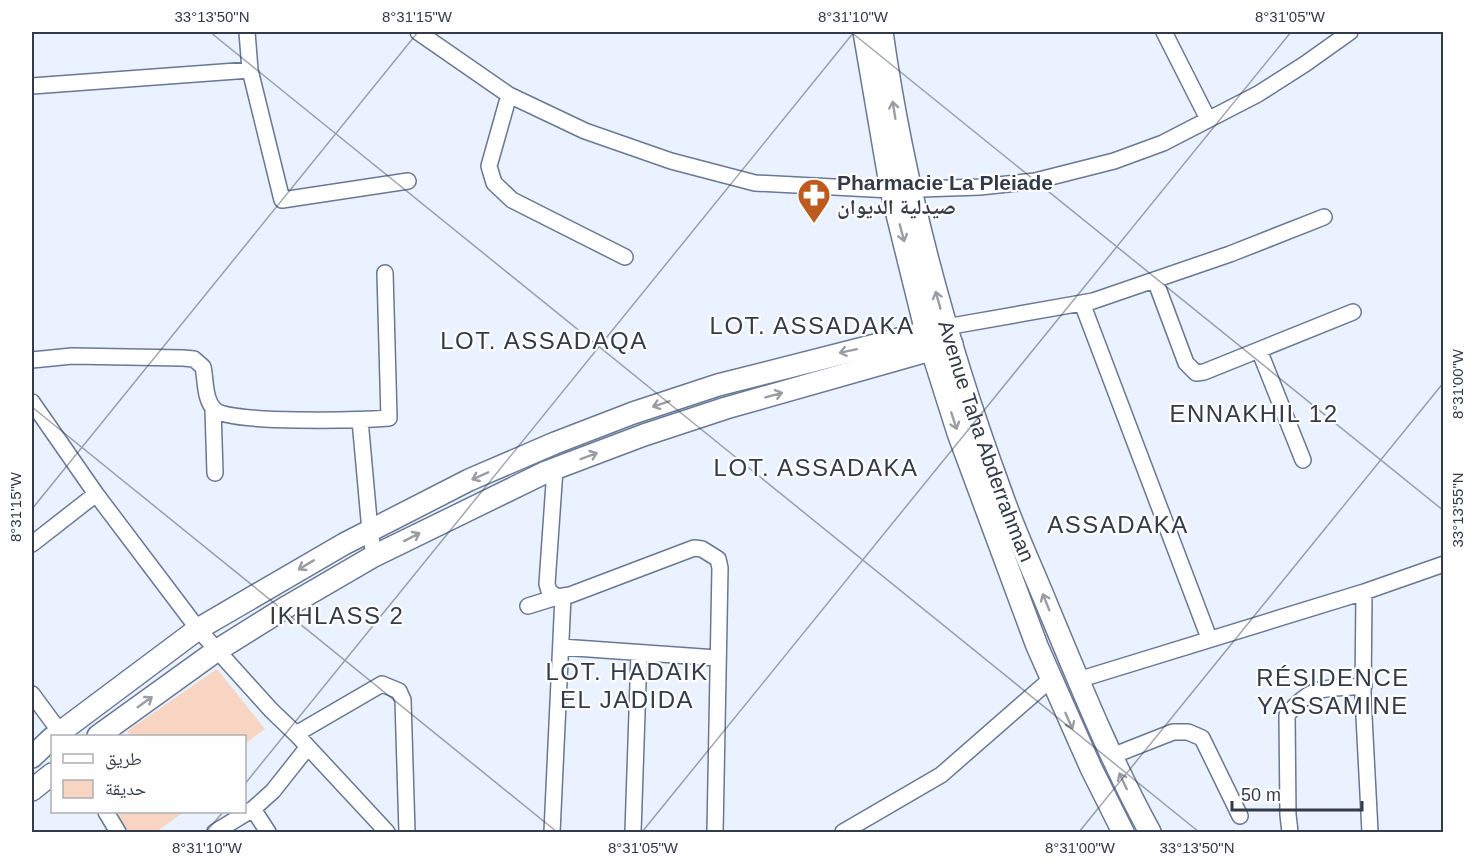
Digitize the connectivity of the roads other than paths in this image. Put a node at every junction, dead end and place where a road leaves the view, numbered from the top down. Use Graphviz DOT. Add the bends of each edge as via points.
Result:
graph roads {
  1 [pos="247,32"];
  2 [pos="418,32"];
  3 [pos="864,32"];
  4 [pos="882,32"];
  5 [pos="1164,32"];
  6 [pos="1350,32"];
  7 [pos="250,70"];
  8 [pos="32,86"];
  9 [pos="509,95"];
  10 [pos="1208,119"];
  11 [pos="408,181"];
  12 [pos="900,190"];
  13 [pos="1324,217"];
  14 [pos="625,257"];
  15 [pos="385,273"];
  16 [pos="1155,280"];
  17 [pos="1082,303"];
  18 [pos="1353,312"];
  19 [pos="939,338"];
  20 [pos="1258,350"];
  21 [pos="32,360"];
  22 [pos="32,402"];
  23 [pos="213,409"];
  24 [pos="360,420"];
  25 [pos="1303,460"];
  26 [pos="555,469"];
  27 [pos="215,473"];
  28 [pos="96,494"];
  29 [pos="370,531"];
  30 [pos="32,544"];
  31 [pos="374,556"];
  32 [pos="1443,564"];
  33 [pos="1364,592"];
  34 [pos="560,597"];
  35 [pos="528,606"];
  36 [pos="198,629"];
  37 [pos="1058,631"];
  38 [pos="1209,638"];
  39 [pos="1034,639"];
  40 [pos="561,647"];
  41 [pos="216,651"];
  42 [pos="639,653"];
  43 [pos="717,658"];
  44 [pos="1051,679"];
  45 [pos="1078,680"];
  46 [pos="1364,686"];
  47 [pos="32,694"];
  48 [pos="296,734"];
  49 [pos="57,735"];
  50 [pos="59,735"];
  51 [pos="99,735"];
  52 [pos="51,742"];
  53 [pos="307,748"];
  54 [pos="1112,756"];
  55 [pos="32,757"];
  56 [pos="51,775"];
  57 [pos="32,790"];
  58 [pos="253,809"];
  59 [pos="107,813"];
  60 [pos="1240,816"];
  61 [pos="118,832"];
  62 [pos="215,832"];
  63 [pos="268,832"];
  64 [pos="387,832"];
  65 [pos="406,832"];
  66 [pos="552,832"];
  67 [pos="633,832"];
  68 [pos="715,832"];
  69 [pos="843,832"];
  70 [pos="1123,832"];
  71 [pos="1150,832"];
  72 [pos="1290,832"];
  73 [pos="1370,832"];
  1 -- 7 [label="street"];
  2 -- 9 [label="street"];
  3 -- 12 [label="street, Avenue Taha Abderrahman"];
  12 -- 4 [label="street, Avenue Taha Abderrahman, one-way" via="897,127"];
  5 -- 10 [label="street"];
  6 -- 10 [label="street" via="1258,94"];
  7 -- 8 [label="street"];
  7 -- 11 [label="street" via="282,200"];
  9 -- 12 [label="street" via="585,131 671,161 755,183"];
  9 -- 14 [label="street" via="489,166 494,183 512,200"];
  10 -- 12 [label="street" via="1163,143 1124,157 1035,181"];
  12 -- 19 [label="street, Avenue Taha Abderrahman"];
  13 -- 16 [label="street"];
  15 -- 24 [label="street" via="389,418"];
  16 -- 17 [label="street"];
  16 -- 20 [label="street" via="1190,369 1204,372"];
  17 -- 19 [label="street"];
  17 -- 38 [label="street"];
  18 -- 20 [label="street"];
  26 -- 19 [label="street, one-way" via="644,435"];
  19 -- 29 [label="street, one-way" via="757,374 633,413 469,480"];
  37 -- 19 [label="street, Avenue Taha Abderrahman, one-way"];
  19 -- 39 [label="street, Avenue Taha Abderrahman, one-way" via="958,433"];
  20 -- 25 [label="street"];
  21 -- 23 [label="street" via="72,356 194,359 203,367"];
  22 -- 28 [label="street"];
  23 -- 24 [label="street" via="246,418"];
  23 -- 27 [label="street"];
  24 -- 29 [label="street"];
  31 -- 26 [label="street, one-way"];
  26 -- 34 [label="street" via="547,584 549,591"];
  28 -- 30 [label="street"];
  28 -- 36 [label="street"];
  29 -- 31 [label="street"];
  29 -- 36 [label="street, one-way"];
  31 -- 41 [label="street"];
  32 -- 33 [label="street"];
  33 -- 38 [label="street"];
  33 -- 46 [label="street"];
  34 -- 35 [label="street"];
  34 -- 40 [label="street"];
  34 -- 43 [label="street" via="694,548 702,549 718,560 720,568"];
  36 -- 41 [label="street"];
  36 -- 50 [label="street"];
  37 -- 39 [label="street"];
  37 -- 45 [label="street, Avenue Taha Abderrahman"];
  38 -- 45 [label="street"];
  39 -- 44 [label="street, Avenue Taha Abderrahman"];
  40 -- 42 [label="street"];
  40 -- 66 [label="street"];
  41 -- 48 [label="street"];
  51 -- 41 [label="street, one-way"];
  42 -- 43 [label="street"];
  42 -- 67 [label="street"];
  43 -- 68 [label="street"];
  44 -- 69 [label="street" via="941,775"];
  44 -- 70 [label="street, Avenue Taha Abderrahman, one-way"];
  45 -- 54 [label="street, Avenue Taha Abderrahman"];
  46 -- 72 [label="street" via="1323,688 1300,699 1287,715"];
  46 -- 73 [label="street"];
  47 -- 49 [label="street"];
  48 -- 53 [label="street"];
  48 -- 65 [label="street" via="382,684 399,691 404,700"];
  52 -- 55 [label="street"];
  53 -- 58 [label="street" via="273,791"];
  53 -- 64 [label="street"];
  54 -- 60 [label="street" via="1173,732 1188,732 1202,738"];
  71 -- 54 [label="street, Avenue Taha Abderrahman, one-way"];
  56 -- 57 [label="street"];
  58 -- 62 [label="street"];
  58 -- 63 [label="street"];
  59 -- 61 [label="street"];
}
